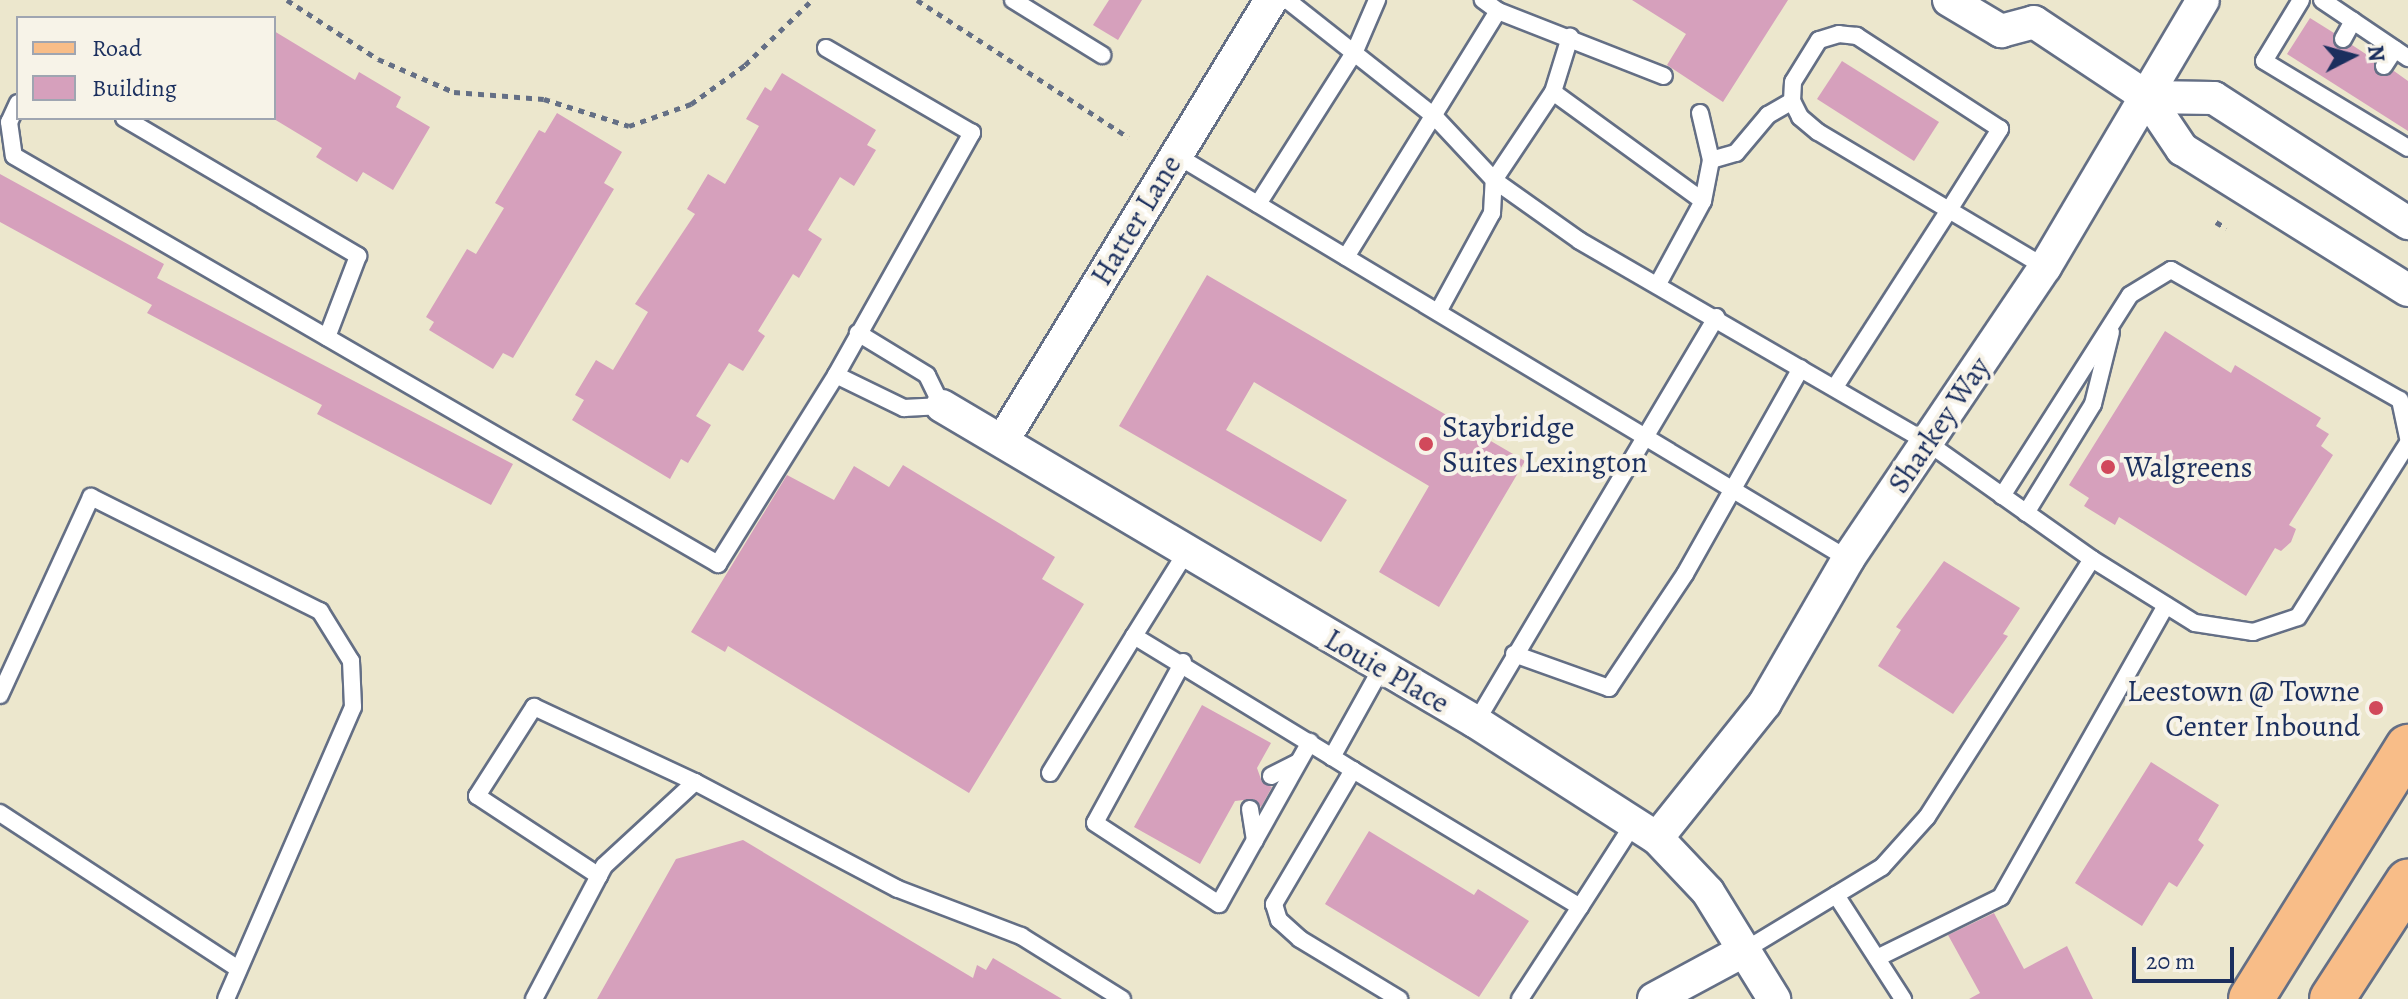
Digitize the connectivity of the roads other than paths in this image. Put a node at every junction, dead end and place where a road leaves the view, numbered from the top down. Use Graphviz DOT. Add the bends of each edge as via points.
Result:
graph roads {
  1 [pos="1013,0"];
  2 [pos="1271,0"];
  3 [pos="1287,0"];
  4 [pos="1377,0"];
  5 [pos="1483,0"];
  6 [pos="1949,0"];
  7 [pos="2203,0"];
  8 [pos="2301,0"];
  9 [pos="2322,0"];
  10 [pos="1498,11"];
  11 [pos="2033,11"];
  12 [pos="2353,21"];
  13 [pos="1570,37"];
  14 [pos="2343,39"];
  15 [pos="826,48"];
  16 [pos="1355,51"];
  17 [pos="2402,53"];
  18 [pos="1102,55"];
  19 [pos="2384,66"];
  20 [pos="1664,76"];
  21 [pos="1553,92"];
  22 [pos="2147,97"];
  23 [pos="1792,101"];
  24 [pos="16,107"];
  25 [pos="1700,113"];
  26 [pos="1435,117"];
  27 [pos="127,120"];
  28 [pos="2408,148"];
  29 [pos="1176,155"];
  30 [pos="1711,160"];
  31 [pos="1494,180"];
  32 [pos="1703,201"];
  33 [pos="1258,204"];
  34 [pos="1949,210"];
  35 [pos="2404,212"];
  36 [pos="1346,257"];
  37 [pos="2045,267"];
  38 [pos="1658,284"];
  39 [pos="2408,290"];
  40 [pos="1438,312"];
  41 [pos="1716,317"];
  42 [pos="2114,319"];
  43 [pos="858,333"];
  44 [pos="327,337"];
  45 [pos="1801,368"];
  46 [pos="836,375"];
  47 [pos="1835,387"];
  48 [pos="942,406"];
  49 [pos="1644,437"];
  50 [pos="1003,440"];
  51 [pos="2408,441"];
  52 [pos="1928,443"];
  53 [pos="1733,490"];
  54 [pos="2002,496"];
  55 [pos="2026,513"];
  56 [pos="1187,551"];
  57 [pos="1848,559"];
  58 [pos="2092,559"];
  59 [pos="2166,605"];
  60 [pos="1134,636"];
  61 [pos="1514,654"];
  62 [pos="1183,662"];
  63 [pos="1381,669"];
  64 [pos="0,695"];
  65 [pos="1476,722"];
  66 [pos="1310,742"];
  67 [pos="2408,747"];
  68 [pos="1332,757"];
  69 [pos="1299,761"];
  70 [pos="1353,770"];
  71 [pos="1050,773"];
  72 [pos="1271,776"];
  73 [pos="695,782"];
  74 [pos="1250,809"];
  75 [pos="0,813"];
  76 [pos="1646,830"];
  77 [pos="1255,841"];
  78 [pos="599,876"];
  79 [pos="2408,882"];
  80 [pos="1836,895"];
  81 [pos="1580,907"];
  82 [pos="1745,950"];
  83 [pos="1877,958"];
  84 [pos="237,968"];
  85 [pos="226,999"];
  86 [pos="534,999"];
  87 [pos="1122,999"];
  88 [pos="1399,999"];
  89 [pos="1520,999"];
  90 [pos="1654,999"];
  91 [pos="1774,999"];
  92 [pos="1903,999"];
  93 [pos="2251,999"];
  94 [pos="2332,999"];
  1 -- 18 [label="lane"];
  2 -- 29 [label="street, Hatter Lane"];
  3 -- 16 [label="lane"];
  4 -- 16 [label="lane"];
  5 -- 10 [label="lane"];
  6 -- 11 [label="street" via="2001,31"];
  7 -- 22 [label="street, Sharkey Way"];
  8 -- 28 [label="lane" via="2264,61 2316,82 2393,130"];
  9 -- 12 [label="lane"];
  10 -- 13 [label="lane"];
  10 -- 26 [label="lane"];
  11 -- 22 [label="street"];
  12 -- 14 [label="lane"];
  12 -- 17 [label="lane"];
  13 -- 20 [label="lane"];
  13 -- 21 [label="lane"];
  15 -- 43 [label="lane" via="972,133"];
  16 -- 26 [label="lane"];
  16 -- 33 [label="lane"];
  17 -- 19 [label="lane"];
  21 -- 31 [label="lane"];
  21 -- 32 [label="lane"];
  22 -- 35 [label="street" via="2214,98"];
  22 -- 37 [label="street, Sharkey Way"];
  22 -- 39 [label="street" via="2182,149"];
  23 -- 30 [label="lane" via="1768,115 1736,153"];
  23 -- 34 [label="lane" via="1818,132"];
  23 -- 34 [label="lane" via="1793,82 1819,40 1857,36 2000,129"];
  24 -- 44 [label="lane" via="9,122 14,156"];
  25 -- 30 [label="lane"];
  26 -- 31 [label="lane"];
  26 -- 36 [label="lane"];
  27 -- 44 [label="lane" via="358,256"];
  29 -- 33 [label="lane"];
  29 -- 50 [label="street, Hatter Lane"];
  30 -- 32 [label="lane"];
  31 -- 38 [label="lane" via="1580,241"];
  31 -- 40 [label="lane" via="1492,213"];
  32 -- 38 [label="lane"];
  33 -- 36 [label="lane"];
  34 -- 37 [label="lane"];
  34 -- 47 [label="lane"];
  36 -- 40 [label="lane"];
  37 -- 52 [label="street, Sharkey Way"];
  38 -- 41 [label="lane"];
  40 -- 49 [label="lane"];
  41 -- 45 [label="lane"];
  41 -- 49 [label="lane"];
  42 -- 51 [label="lane" via="2130,295 2171,270 2400,400"];
  42 -- 54 [label="lane"];
  42 -- 55 [label="lane" via="2093,404"];
  43 -- 46 [label="lane"];
  43 -- 48 [label="lane" via="927,375"];
  44 -- 46 [label="lane" via="718,564"];
  45 -- 47 [label="lane"];
  45 -- 53 [label="lane"];
  46 -- 48 [label="lane" via="904,408"];
  47 -- 52 [label="lane"];
  48 -- 50 [label="street, Louie Place"];
  49 -- 53 [label="lane"];
  49 -- 61 [label="lane"];
  50 -- 56 [label="street, Louie Place"];
  51 -- 59 [label="lane" via="2298,617 2253,632 2195,623"];
  52 -- 54 [label="lane"];
  52 -- 57 [label="street, Sharkey Way"];
  53 -- 57 [label="lane"];
  53 -- 61 [label="lane" via="1609,688"];
  54 -- 55 [label="lane"];
  55 -- 58 [label="lane"];
  56 -- 60 [label="lane"];
  56 -- 63 [label="street, Louie Place"];
  57 -- 76 [label="street, Sharkey Way" via="1765,703"];
  58 -- 59 [label="lane"];
  58 -- 80 [label="lane" via="1927,817 1882,867"];
  59 -- 83 [label="lane" via="2001,897"];
  60 -- 62 [label="lane"];
  60 -- 71 [label="lane"];
  61 -- 65 [label="lane"];
  62 -- 66 [label="lane"];
  62 -- 77 [label="lane" via="1095,823 1219,904"];
  63 -- 65 [label="street, Louie Place"];
  63 -- 68 [label="lane"];
  64 -- 84 [label="lane" via="91,497 320,611 351,661 353,707"];
  65 -- 76 [label="street, Louie Place"];
  66 -- 68 [label="lane"];
  66 -- 69 [label="lane"];
  67 -- 93 [label="main road"];
  68 -- 70 [label="lane"];
  69 -- 72 [label="lane"];
  69 -- 77 [label="lane"];
  70 -- 81 [label="lane"];
  70 -- 88 [label="lane" via="1274,904 1279,920 1300,939"];
  73 -- 78 [label="lane"];
  73 -- 78 [label="lane" via="534,707 477,796"];
  73 -- 87 [label="lane" via="898,889 1021,936"];
  74 -- 77 [label="lane"];
  75 -- 84 [label="lane"];
  76 -- 81 [label="lane"];
  76 -- 82 [label="street, Louie Place" via="1708,892"];
  78 -- 86 [label="lane"];
  79 -- 94 [label="main road"];
  80 -- 82 [label="lane"];
  80 -- 83 [label="lane"];
  81 -- 89 [label="lane"];
  82 -- 90 [label="street"];
  82 -- 91 [label="street, Louie Place"];
  83 -- 92 [label="lane"];
  84 -- 85 [label="lane"];
}
